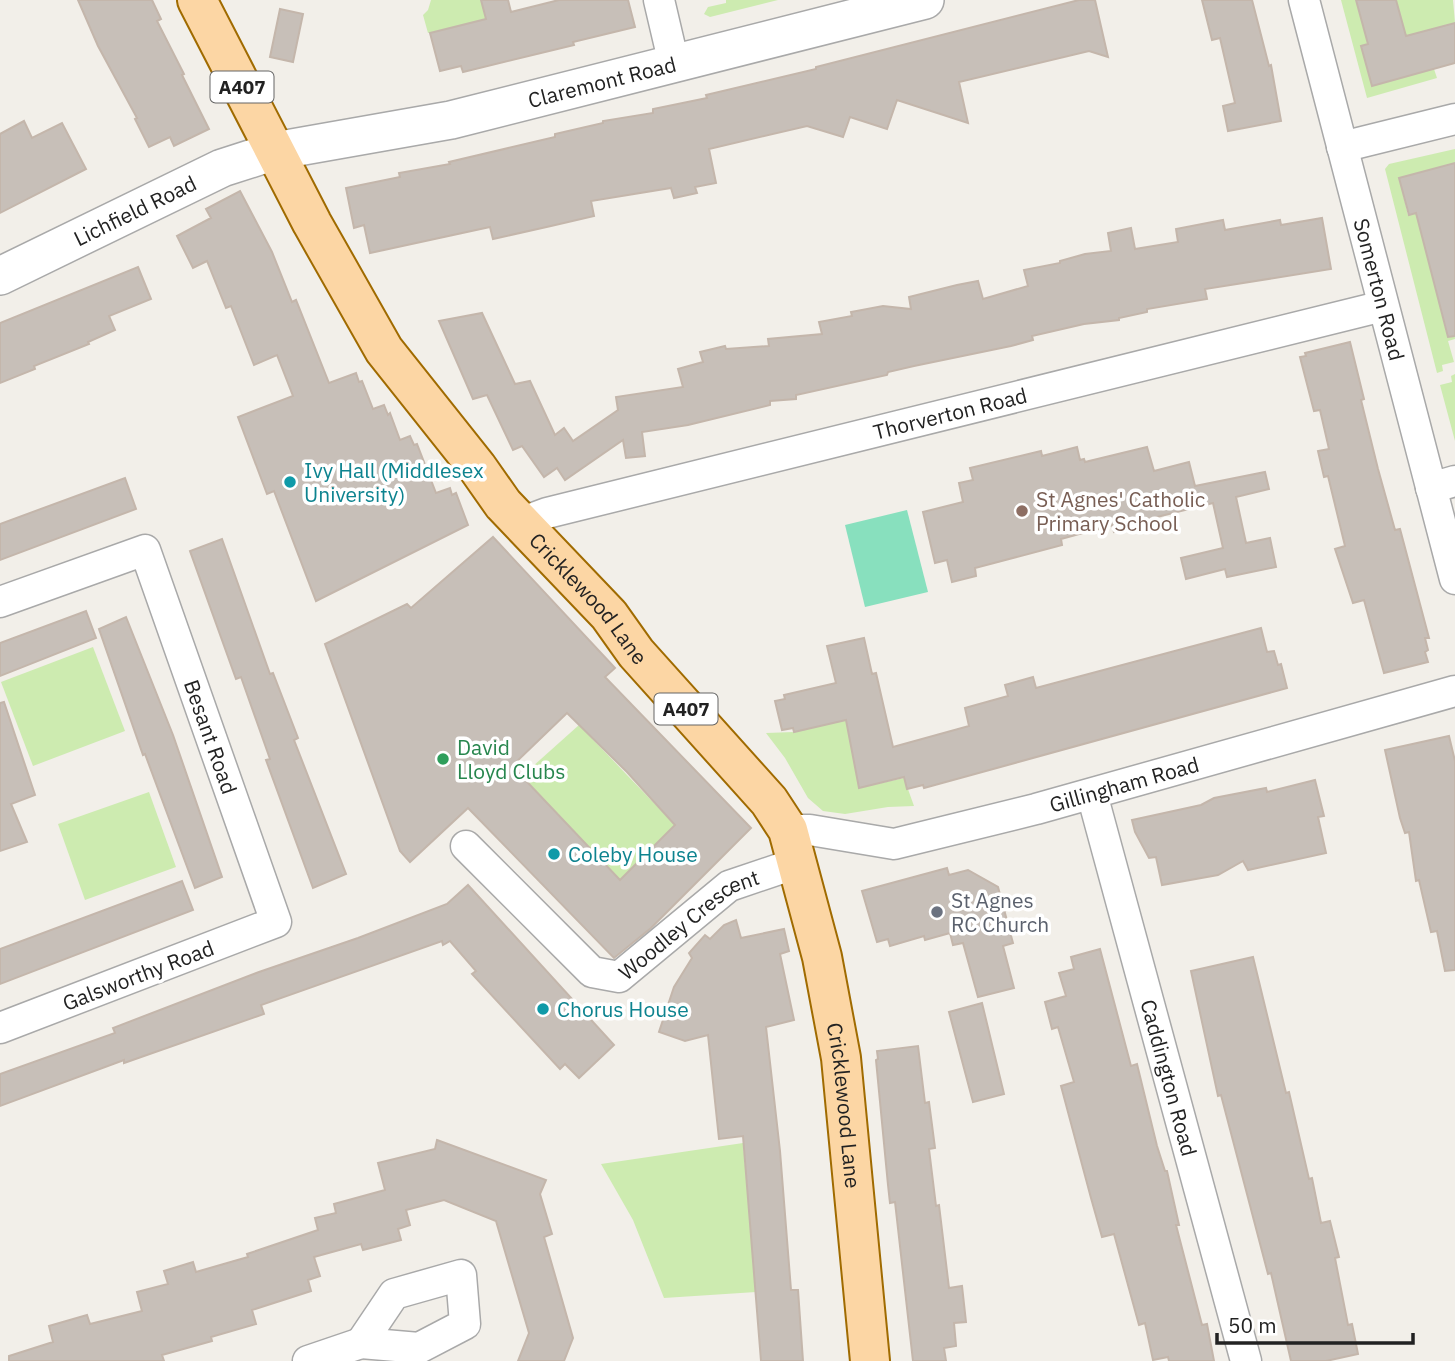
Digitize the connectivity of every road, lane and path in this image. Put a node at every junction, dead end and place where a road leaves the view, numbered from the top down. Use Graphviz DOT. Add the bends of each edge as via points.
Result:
graph roads {
  1 [pos="197,0"];
  2 [pos="659,0"];
  3 [pos="925,0"];
  4 [pos="1304,0"];
  5 [pos="674,64"];
  6 [pos="1455,119"];
  7 [pos="1342,147"];
  8 [pos="275,151"];
  9 [pos="0,276"];
  10 [pos="1384,306"];
  11 [pos="1443,485"];
  12 [pos="520,523"];
  13 [pos="1455,579"];
  14 [pos="0,603"];
  15 [pos="1455,691"];
  16 [pos="1092,794"];
  17 [pos="466,845"];
  18 [pos="792,846"];
  19 [pos="276,922"];
  20 [pos="0,1028"];
  21 [pos="361,1343"];
  22 [pos="308,1361"];
  23 [pos="870,1361"];
  24 [pos="1246,1361"];
  1 -- 8 [label="main road, Cricklewood Lane / A407"];
  2 -- 5 [label="street"];
  3 -- 5 [label="street, Claremont Road"];
  4 -- 7 [label="street, Somerton Road"];
  5 -- 8 [label="street, Claremont Road" via="452,120"];
  6 -- 7 [label="street"];
  7 -- 10 [label="street, Somerton Road"];
  8 -- 9 [label="street, Lichfield Road" via="222,168"];
  8 -- 12 [label="main road, Cricklewood Lane / A407" via="384,350"];
  10 -- 11 [label="street, Somerton Road"];
  10 -- 12 [label="street, Thorverton Road"];
  11 -- 13 [label="street, Somerton Road"];
  12 -- 18 [label="main road, Cricklewood Lane / A407" via="609,615 636,653 769,801"];
  14 -- 19 [label="street, Besant Road" via="145,550"];
  15 -- 16 [label="street, Gillingham Road"];
  16 -- 18 [label="street, Gillingham Road" via="894,844 810,830"];
  16 -- 24 [label="street, Caddington Road"];
  17 -- 18 [label="street, Woodley Crescent" via="592,972 619,977 729,886"];
  18 -- 23 [label="main road, Cricklewood Lane / A407" via="822,957 841,1058"];
  19 -- 20 [label="street, Galsworthy Road"];
  21 -- 22 [label="street"];
}
